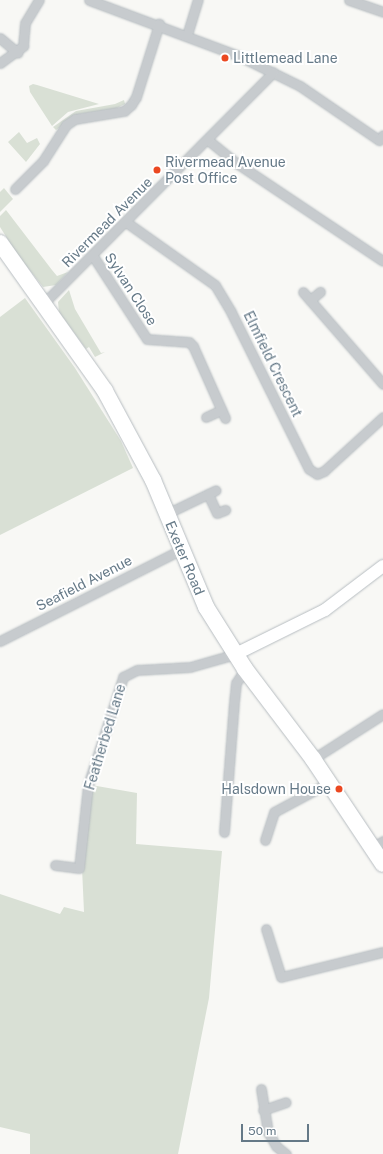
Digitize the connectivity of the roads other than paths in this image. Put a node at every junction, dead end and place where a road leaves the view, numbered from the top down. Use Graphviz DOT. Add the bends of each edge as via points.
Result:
graph roads {
  1 [pos="39,0"];
  2 [pos="89,0"];
  3 [pos="198,0"];
  4 [pos="349,0"];
  5 [pos="383,12"];
  6 [pos="159,24"];
  7 [pos="187,35"];
  8 [pos="0,38"];
  9 [pos="18,53"];
  10 [pos="0,63"];
  11 [pos="273,72"];
  12 [pos="208,140"];
  13 [pos="382,140"];
  14 [pos="15,189"];
  15 [pos="126,222"];
  16 [pos="0,244"];
  17 [pos="93,256"];
  18 [pos="383,262"];
  19 [pos="303,292"];
  20 [pos="320,292"];
  21 [pos="310,300"];
  22 [pos="42,305"];
  23 [pos="383,384"];
  24 [pos="206,417"];
  25 [pos="383,417"];
  26 [pos="225,510"];
  27 [pos="166,514"];
  28 [pos="180,550"];
  29 [pos="383,566"];
  30 [pos="0,641"];
  31 [pos="236,654"];
  32 [pos="246,669"];
  33 [pos="383,714"];
  34 [pos="313,759"];
  35 [pos="330,782"];
  36 [pos="224,832"];
  37 [pos="265,840"];
  38 [pos="378,844"];
  39 [pos="383,864"];
  40 [pos="55,865"];
  41 [pos="266,929"];
  42 [pos="383,952"];
  43 [pos="261,1089"];
  44 [pos="286,1102"];
  45 [pos="263,1110"];
  46 [pos="286,1154"];
  1 -- 9 [label="street" via="26,19 23,46"];
  2 -- 6 [label="street"];
  3 -- 7 [label="street"];
  4 -- 5 [label="street"];
  6 -- 7 [label="street"];
  6 -- 14 [label="street" via="131,105 124,111 75,119 66,125 43,161"];
  7 -- 11 [label="street"];
  8 -- 9 [label="street"];
  9 -- 10 [label="street"];
  11 -- 12 [label="street, Rivermead Avenue"];
  11 -- 13 [label="street" via="326,102"];
  12 -- 15 [label="street, Rivermead Avenue"];
  12 -- 18 [label="street" via="238,164"];
  15 -- 17 [label="street, Rivermead Avenue"];
  15 -- 25 [label="street, Elmfield Crescent" via="215,285 232,312 310,469 317,474 324,472"];
  16 -- 22 [label="highway, Exeter Road"];
  17 -- 22 [label="street, Rivermead Avenue"];
  17 -- 24 [label="street, Sylvan Close" via="147,339 189,342 193,346 223,414"];
  19 -- 21 [label="street"];
  20 -- 21 [label="street"];
  21 -- 23 [label="street"];
  22 -- 27 [label="highway, Exeter Road" via="105,391 153,480"];
  26 -- 27 [label="street" via="217,513 212,492"];
  27 -- 28 [label="highway, Exeter Road"];
  28 -- 30 [label="street, Seafield Avenue"];
  28 -- 31 [label="highway, Exeter Road" via="206,607"];
  29 -- 31 [label="street, Featherbed Lane" via="325,610"];
  31 -- 32 [label="highway, Exeter Road"];
  31 -- 40 [label="street, Featherbed Lane" via="190,667 138,670 123,677 88,785 79,868"];
  32 -- 34 [label="highway, Exeter Road"];
  32 -- 36 [label="street" via="236,684"];
  33 -- 34 [label="street"];
  34 -- 35 [label="highway, Exeter Road"];
  35 -- 37 [label="street" via="274,812"];
  35 -- 38 [label="highway, Exeter Road"];
  38 -- 39 [label="highway, Exeter Road"];
  41 -- 42 [label="street" via="281,977"];
  43 -- 45 [label="street"];
  44 -- 45 [label="street"];
  45 -- 46 [label="street" via="268,1132 276,1146"];
}
